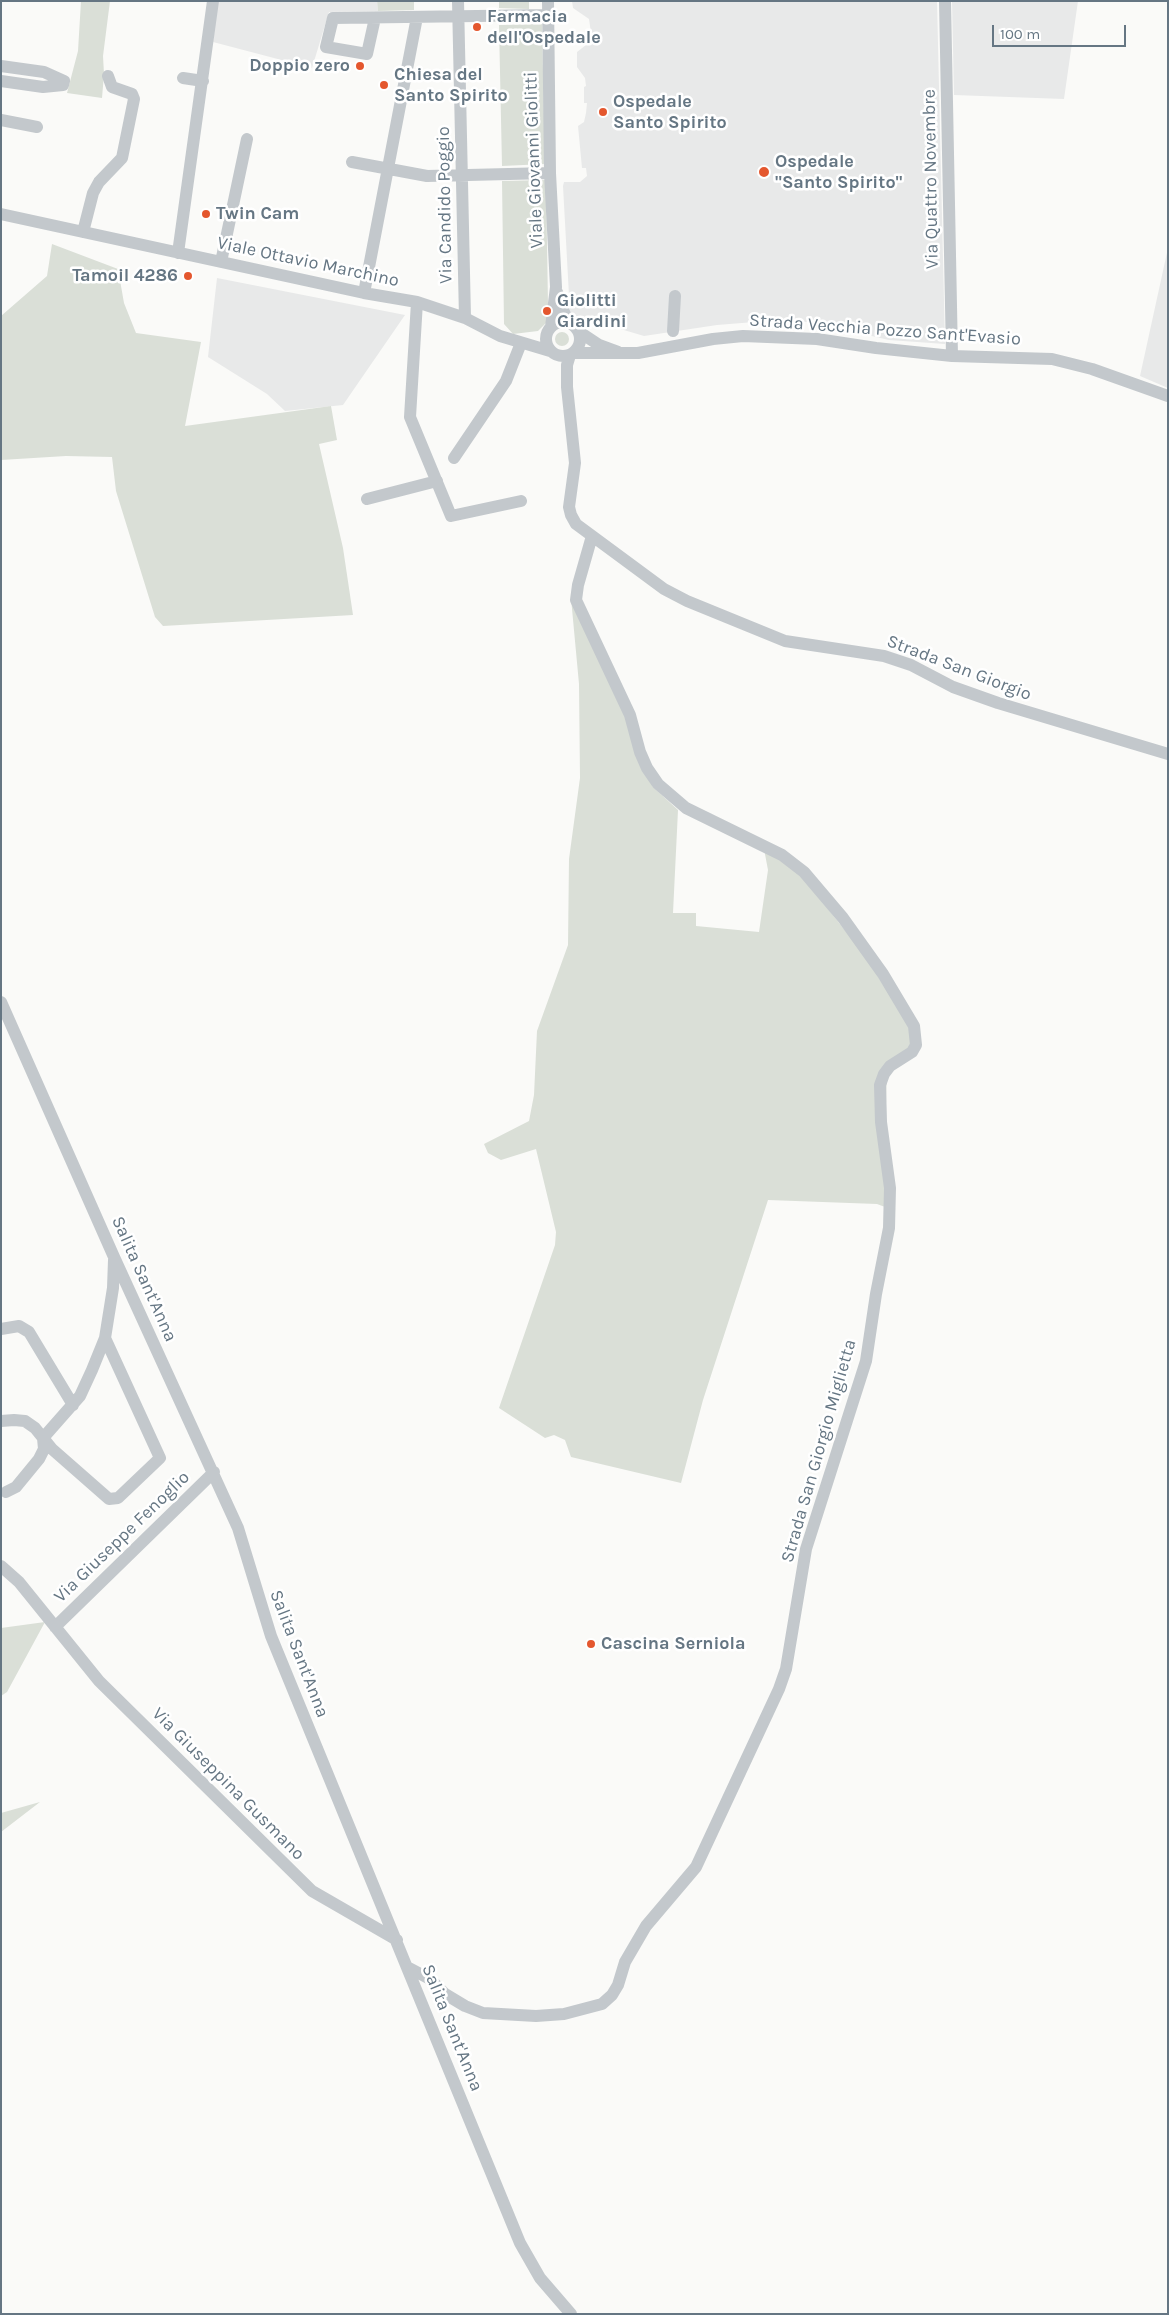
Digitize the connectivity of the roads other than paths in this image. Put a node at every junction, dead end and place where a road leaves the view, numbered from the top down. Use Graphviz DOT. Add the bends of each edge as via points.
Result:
graph roads {
  1 [pos="213,1"];
  2 [pos="458,1"];
  3 [pos="548,1"];
  4 [pos="946,1"];
  5 [pos="549,15"];
  6 [pos="417,17"];
  7 [pos="458,17"];
  8 [pos="375,18"];
  9 [pos="1,66"];
  10 [pos="108,76"];
  11 [pos="183,78"];
  12 [pos="1,80"];
  13 [pos="203,81"];
  14 [pos="1,120"];
  15 [pos="37,127"];
  16 [pos="247,139"];
  17 [pos="352,162"];
  18 [pos="388,169"];
  19 [pos="550,173"];
  20 [pos="462,174"];
  21 [pos="1,214"];
  22 [pos="83,232"];
  23 [pos="178,253"];
  24 [pos="221,262"];
  25 [pos="556,287"];
  26 [pos="364,293"];
  27 [pos="675,296"];
  28 [pos="417,302"];
  29 [pos="465,318"];
  30 [pos="573,327"];
  31 [pos="550,329"];
  32 [pos="674,331"];
  33 [pos="521,343"];
  34 [pos="552,352"];
  35 [pos="572,354"];
  36 [pos="625,354"];
  37 [pos="952,356"];
  38 [pos="567,387"];
  39 [pos="1168,396"];
  40 [pos="454,458"];
  41 [pos="437,481"];
  42 [pos="366,499"];
  43 [pos="521,501"];
  44 [pos="592,536"];
  45 [pos="1168,754"];
  46 [pos="1,1002"];
  47 [pos="114,1257"];
  48 [pos="1,1329"];
  49 [pos="105,1338"];
  50 [pos="73,1405"];
  51 [pos="1,1421"];
  52 [pos="43,1438"];
  53 [pos="214,1472"];
  54 [pos="6,1492"];
  55 [pos="1,1566"];
  56 [pos="55,1627"];
  57 [pos="397,1940"];
  58 [pos="409,1968"];
  59 [pos="571,2314"];
  1 -- 13 [label="street"];
  2 -- 7 [label="street, Via Candido Poggio"];
  3 -- 5 [label="street, Viale Giovanni Giolitti"];
  4 -- 37 [label="street, Via Quattro Novembre"];
  5 -- 7 [label="street"];
  5 -- 19 [label="street, Viale Giovanni Giolitti"];
  6 -- 7 [label="street"];
  6 -- 8 [label="street"];
  6 -- 18 [label="street"];
  7 -- 20 [label="street, Via Candido Poggio"];
  9 -- 12 [label="street" via="44,72 64,81 63,85 43,87"];
  10 -- 22 [label="street" via="112,87 134,96 131,117 122,158 99,182"];
  11 -- 13 [label="street"];
  13 -- 23 [label="street"];
  14 -- 15 [label="street"];
  16 -- 24 [label="street"];
  17 -- 18 [label="street"];
  18 -- 20 [label="street" via="427,176"];
  18 -- 26 [label="street"];
  19 -- 20 [label="street"];
  19 -- 25 [label="street, Viale Giovanni Giolitti"];
  20 -- 29 [label="street, Via Candido Poggio"];
  21 -- 22 [label="street, Viale Ottavio Marchino"];
  22 -- 23 [label="street, Viale Ottavio Marchino"];
  23 -- 24 [label="street, Viale Ottavio Marchino"];
  24 -- 26 [label="street, Viale Ottavio Marchino"];
  25 -- 30 [label="street, Viale Giovanni Giolitti" via="562,309"];
  25 -- 31 [label="street, Viale Giovanni Giolitti"];
  26 -- 28 [label="street, Viale Ottavio Marchino"];
  27 -- 32 [label="street"];
  28 -- 29 [label="street, Viale Ottavio Marchino"];
  28 -- 41 [label="street" via="410,417"];
  29 -- 33 [label="street, Viale Ottavio Marchino"];
  30 -- 31 [label="street" via="557,323"];
  30 -- 35 [label="street" via="579,344"];
  30 -- 36 [label="street" via="599,344"];
  31 -- 33 [label="street"];
  31 -- 34 [label="street" via="546,339"];
  33 -- 34 [label="street, Viale Ottavio Marchino"];
  33 -- 40 [label="street" via="506,381"];
  34 -- 35 [label="street" via="564,356"];
  34 -- 38 [label="street, Strada San Giorgio"];
  35 -- 36 [label="street, Strada Vecchia Pozzo Sant'Evasio"];
  35 -- 38 [label="street, Strada San Giorgio" via="567,365"];
  36 -- 37 [label="street, Strada Vecchia Pozzo Sant'Evasio" via="713,339 780,336"];
  37 -- 39 [label="street, Strada Vecchia Pozzo Sant'Evasio" via="1052,360 1092,368"];
  38 -- 44 [label="street, Strada San Giorgio" via="575,463 569,507 576,524"];
  41 -- 42 [label="street"];
  41 -- 43 [label="street" via="451,516"];
  44 -- 45 [label="street, Strada San Giorgio" via="664,589 785,641 884,656 998,703"];
  44 -- 58 [label="street, Strada San Giorgio Miglietta" via="576,600 630,715 647,768 658,784 686,808 782,855 804,872 843,918 882,974 914,1026 916,1046 890,1066 880,1085 881,1122 890,1188 889,1228 866,1361 806,1549 786,1669 696,1867 646,1926 625,1962 618,1985 602,2004 564,2014 483,2013 445,1994 430,1979"];
  46 -- 47 [label="street, Salita Sant'Anna"];
  47 -- 49 [label="street"];
  47 -- 53 [label="street, Salita Sant'Anna"];
  48 -- 50 [label="street" via="19,1326 29,1332"];
  49 -- 50 [label="street"];
  49 -- 52 [label="street" via="160,1458 118,1498 109,1499"];
  50 -- 52 [label="street"];
  51 -- 52 [label="street" via="25,1421"];
  52 -- 54 [label="street" via="44,1449 39,1459 16,1487"];
  53 -- 56 [label="street, Via Giuseppe Fenoglio"];
  53 -- 57 [label="street, Salita Sant'Anna" via="246,1549 271,1636"];
  55 -- 56 [label="street, Via Giuseppina Gusmano"];
  56 -- 57 [label="street, Via Giuseppina Gusmano" via="99,1681 312,1891"];
  57 -- 58 [label="street, Salita Sant'Anna"];
  58 -- 59 [label="street, Salita Sant'Anna" via="520,2243 540,2278"];
}
